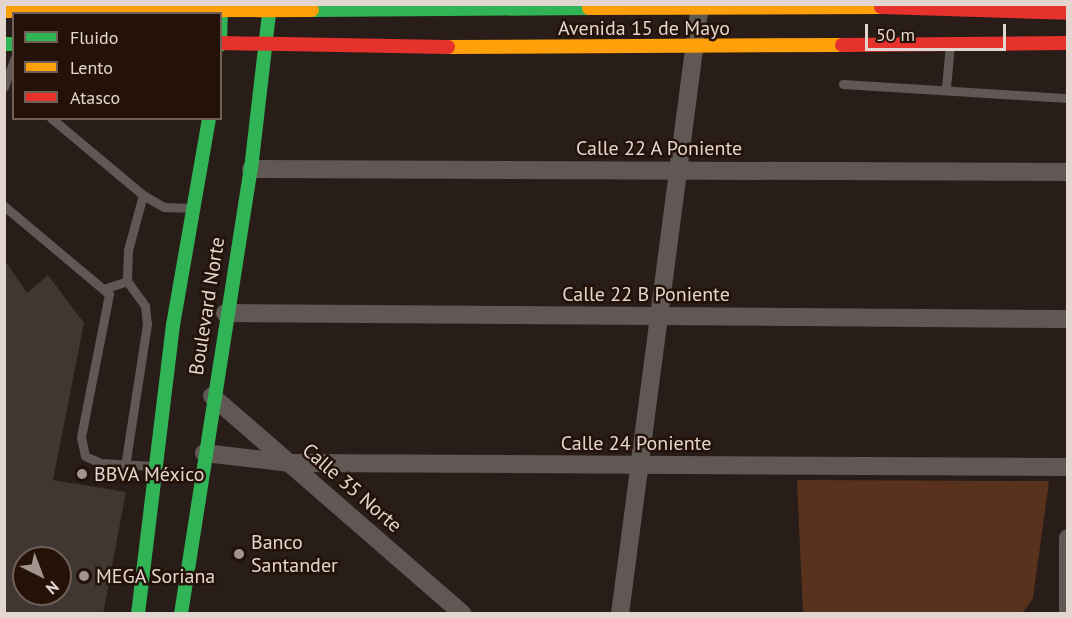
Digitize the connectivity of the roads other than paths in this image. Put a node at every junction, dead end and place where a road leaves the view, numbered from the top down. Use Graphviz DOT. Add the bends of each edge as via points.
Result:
graph roads {
  1 [pos="511,6"];
  2 [pos="931,6"];
  3 [pos="47,7"];
  4 [pos="116,7"];
  5 [pos="221,7"];
  6 [pos="271,7"];
  7 [pos="700,7"];
  8 [pos="1048,8"];
  9 [pos="4,11"];
  10 [pos="1068,12"];
  11 [pos="269,43"];
  12 [pos="1068,43"];
  13 [pos="222,44"];
  14 [pos="950,44"];
  15 [pos="692,47"];
  16 [pos="12,64"];
  17 [pos="843,84"];
  18 [pos="946,87"];
  19 [pos="4,88"];
  20 [pos="1068,98"];
  21 [pos="53,120"];
  22 [pos="209,120"];
  23 [pos="250,169"];
  24 [pos="675,170"];
  25 [pos="1068,172"];
  26 [pos="143,195"];
  27 [pos="4,206"];
  28 [pos="194,208"];
  29 [pos="127,281"];
  30 [pos="106,288"];
  31 [pos="225,313"];
  32 [pos="657,316"];
  33 [pos="1068,320"];
  34 [pos="212,396"];
  35 [pos="204,453"];
  36 [pos="290,463"];
  37 [pos="638,465"];
  38 [pos="125,466"];
  39 [pos="159,466"];
  40 [pos="1068,467"];
  41 [pos="1068,538"];
  42 [pos="1068,611"];
  43 [pos="138,614"];
  44 [pos="181,614"];
  45 [pos="463,614"];
  46 [pos="620,614"];
  1 -- 6 [label="main road, Avenida 15 de Mayo"];
  1 -- 7 [label="main road, Avenida 15 de Mayo"];
  2 -- 7 [label="main road, Avenida 15 de Mayo"];
  2 -- 8 [label="main road, Avenida 15 de Mayo"];
  3 -- 4 [label="main road, Avenida 15 de Mayo"];
  3 -- 9 [label="main road, Avenida 15 de Mayo"];
  4 -- 5 [label="main road, Avenida 15 de Mayo"];
  5 -- 6 [label="main road, Avenida 15 de Mayo"];
  6 -- 11 [label="main road, Boulevard Norte"];
  7 -- 15 [label="street"];
  8 -- 10 [label="main road, Avenida 15 de Mayo"];
  11 -- 13 [label="main road, Avenida 15 de Mayo"];
  11 -- 15 [label="main road, Avenida 15 de Mayo"];
  11 -- 23 [label="main road, Boulevard Norte"];
  12 -- 14 [label="main road, Avenida 15 de Mayo"];
  14 -- 15 [label="main road, Avenida 15 de Mayo"];
  14 -- 18 [label="lane"];
  15 -- 24 [label="street"];
  16 -- 19 [label="lane"];
  17 -- 18 [label="lane"];
  18 -- 20 [label="lane"];
  21 -- 26 [label="lane"];
  22 -- 28 [label="main road, Boulevard Norte"];
  23 -- 24 [label="street, Calle 22 A Poniente"];
  23 -- 31 [label="main road, Boulevard Norte"];
  24 -- 25 [label="street, Calle 22 A Poniente"];
  24 -- 32 [label="street"];
  26 -- 28 [label="lane" via="164,207"];
  26 -- 29 [label="lane" via="128,250"];
  27 -- 30 [label="lane"];
  28 -- 39 [label="main road, Boulevard Norte" via="174,325"];
  29 -- 30 [label="lane"];
  29 -- 38 [label="lane" via="145,306 147,324"];
  30 -- 38 [label="lane" via="111,303 82,448 92,461"];
  31 -- 32 [label="street, Calle 22 B Poniente"];
  31 -- 34 [label="main road, Boulevard Norte"];
  32 -- 33 [label="street, Calle 22 B Poniente"];
  32 -- 37 [label="street"];
  34 -- 35 [label="main road, Boulevard Norte"];
  34 -- 36 [label="street, Calle 35 Norte"];
  35 -- 36 [label="street, Calle 24 Poniente"];
  35 -- 44 [label="main road, Boulevard Norte"];
  36 -- 37 [label="street, Calle 24 Poniente"];
  36 -- 45 [label="street, Calle 35 Norte"];
  37 -- 40 [label="street, Calle 24 Poniente"];
  37 -- 46 [label="street"];
  38 -- 39 [label="lane"];
  39 -- 43 [label="main road, Boulevard Norte"];
  41 -- 42 [label="street"];
}
